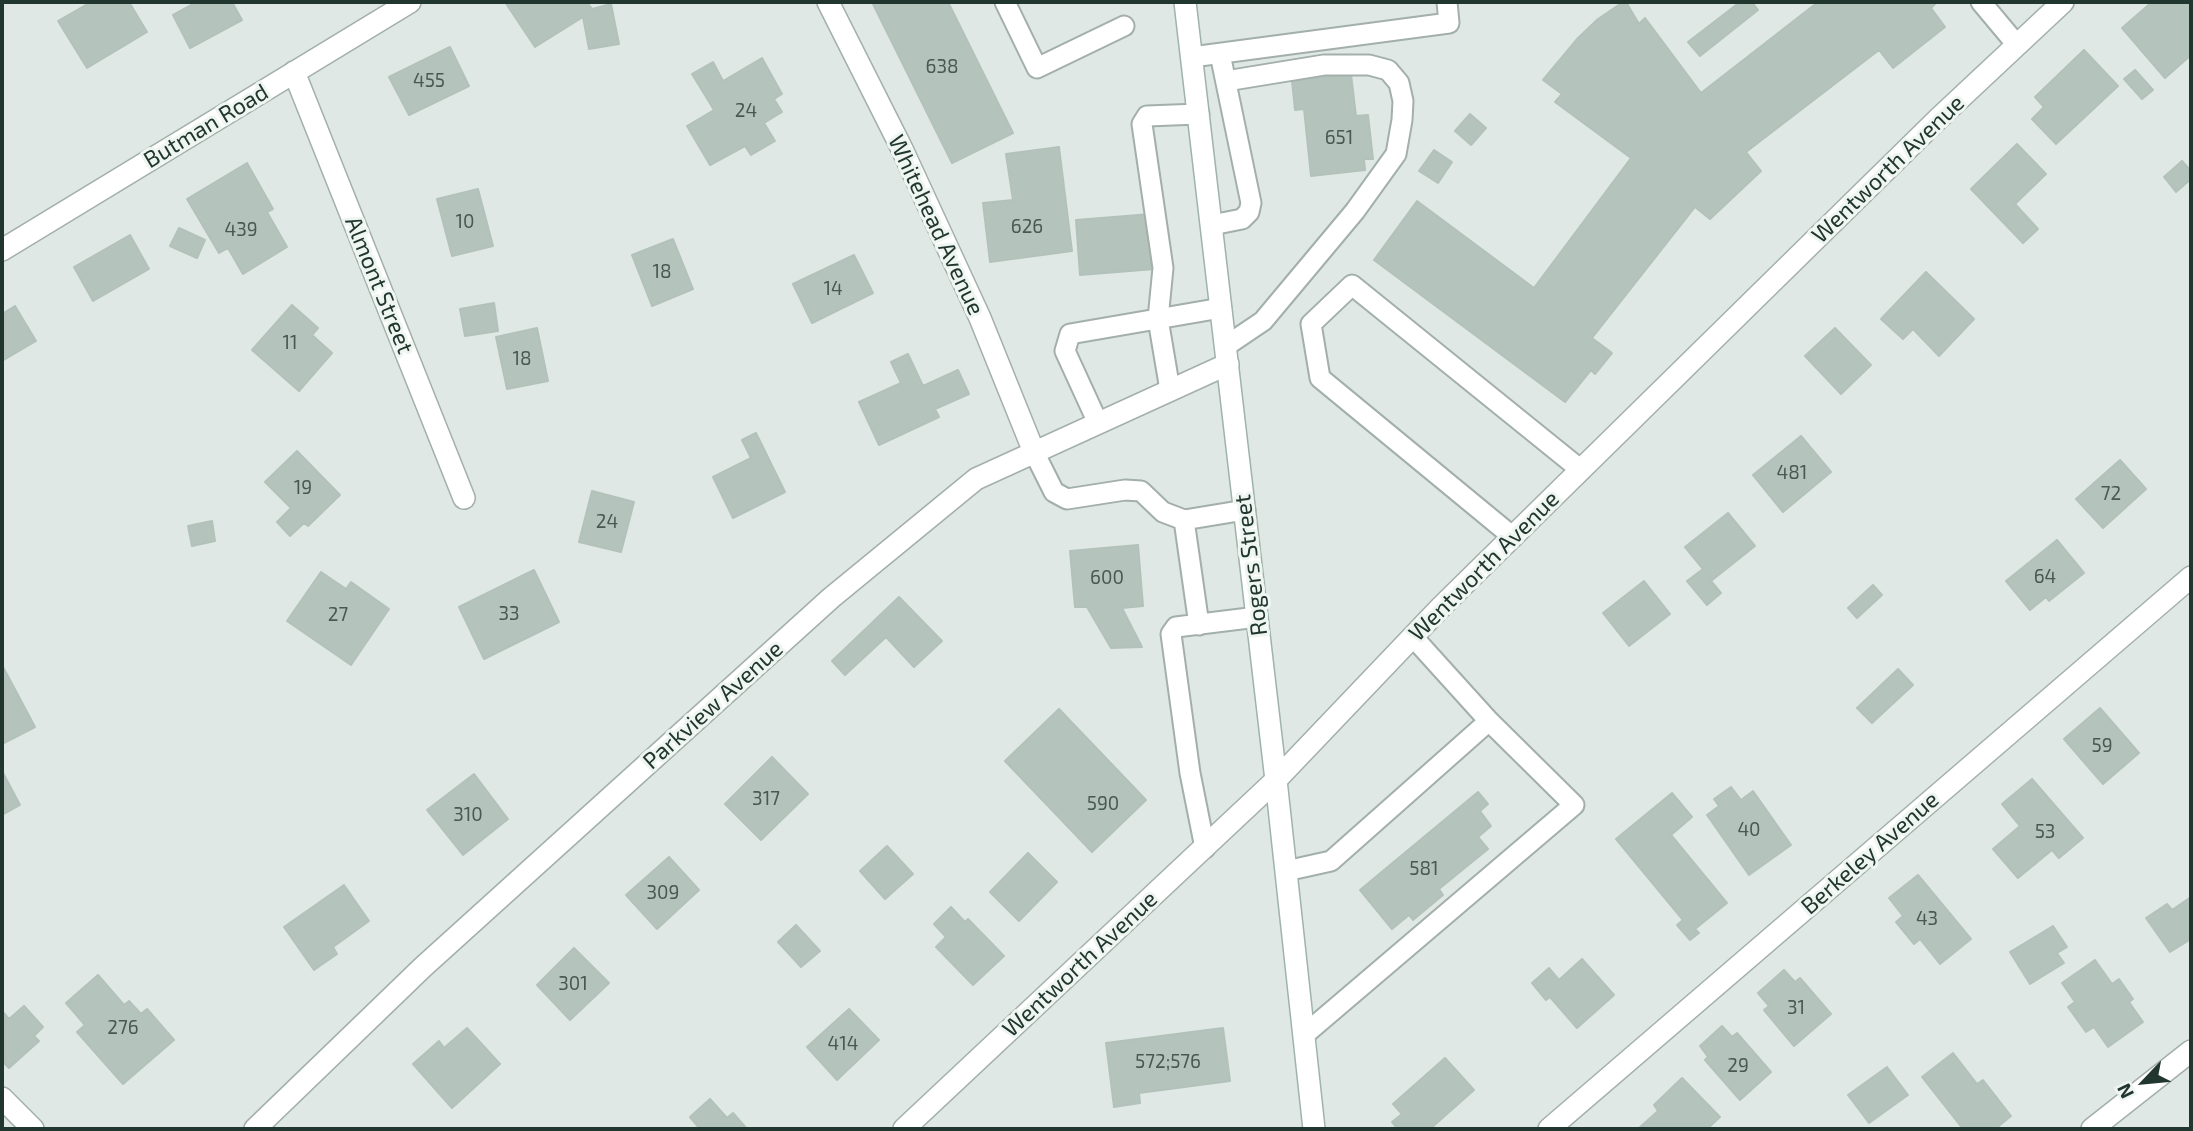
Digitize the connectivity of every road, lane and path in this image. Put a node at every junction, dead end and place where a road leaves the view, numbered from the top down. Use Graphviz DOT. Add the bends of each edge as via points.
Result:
graph roads {
  1 [pos="410,2"];
  2 [pos="828,2"];
  3 [pos="1005,2"];
  4 [pos="1185,2"];
  5 [pos="1447,2"];
  6 [pos="1981,2"];
  7 [pos="2063,2"];
  8 [pos="1124,26"];
  9 [pos="2017,45"];
  10 [pos="1220,54"];
  11 [pos="1192,57"];
  12 [pos="294,72"];
  13 [pos="1226,81"];
  14 [pos="1199,114"];
  15 [pos="1212,225"];
  16 [pos="2,250"];
  17 [pos="1221,308"];
  18 [pos="1158,319"];
  19 [pos="1227,355"];
  20 [pos="1170,390"];
  21 [pos="1098,423"];
  22 [pos="1034,452"];
  23 [pos="1581,470"];
  24 [pos="464,498"];
  25 [pos="1245,510"];
  26 [pos="1184,520"];
  27 [pos="1513,537"];
  28 [pos="2191,576"];
  29 [pos="1257,617"];
  30 [pos="1199,625"];
  31 [pos="1413,637"];
  32 [pos="1489,722"];
  33 [pos="1276,780"];
  34 [pos="1205,848"];
  35 [pos="1286,871"];
  36 [pos="1304,1035"];
  37 [pos="2191,1051"];
  38 [pos="2,1098"];
  39 [pos="33,1129"];
  40 [pos="255,1129"];
  41 [pos="904,1129"];
  42 [pos="1314,1129"];
  43 [pos="1549,1129"];
  44 [pos="2092,1129"];
  1 -- 12 [label="street, Butman Road"];
  2 -- 22 [label="street, Whitehead Avenue" via="936,221"];
  3 -- 8 [label="lane" via="1037,68"];
  4 -- 11 [label="street, Rogers Street"];
  5 -- 10 [label="lane" via="1449,23"];
  6 -- 9 [label="lane"];
  7 -- 9 [label="street, Wentworth Avenue"];
  9 -- 23 [label="street, Wentworth Avenue"];
  10 -- 11 [label="lane"];
  10 -- 13 [label="lane"];
  11 -- 14 [label="street, Rogers Street"];
  12 -- 16 [label="street, Butman Road"];
  12 -- 24 [label="street, Almont Street"];
  13 -- 15 [label="lane" via="1251,203 1242,219"];
  13 -- 19 [label="lane" via="1324,65 1369,65 1388,70 1399,83 1403,101 1396,154 1263,321"];
  14 -- 15 [label="street, Rogers Street"];
  14 -- 18 [label="lane" via="1147,116 1142,124 1163,268"];
  15 -- 17 [label="street, Rogers Street"];
  17 -- 18 [label="lane"];
  17 -- 19 [label="street, Rogers Street"];
  18 -- 20 [label="lane"];
  18 -- 21 [label="lane" via="1070,334 1065,351"];
  19 -- 20 [label="street, Parkview Avenue"];
  19 -- 25 [label="street, Rogers Street"];
  20 -- 21 [label="street, Parkview Avenue"];
  21 -- 22 [label="street, Parkview Avenue"];
  22 -- 26 [label="lane" via="1054,492 1067,499 1141,491 1163,512"];
  22 -- 40 [label="street, Parkview Avenue" via="976,479 831,598 423,967"];
  23 -- 27 [label="street, Wentworth Avenue"];
  23 -- 27 [label="lane" via="1352,285 1311,324 1320,377"];
  25 -- 26 [label="lane"];
  25 -- 29 [label="street, Rogers Street"];
  26 -- 30 [label="lane"];
  27 -- 31 [label="street, Wentworth Avenue"];
  28 -- 43 [label="street, Berkeley Avenue"];
  29 -- 30 [label="lane"];
  29 -- 33 [label="street, Rogers Street"];
  30 -- 34 [label="lane" via="1176,627 1171,634"];
  31 -- 32 [label="lane"];
  31 -- 33 [label="street, Wentworth Avenue"];
  32 -- 35 [label="lane" via="1331,861"];
  32 -- 36 [label="lane" via="1574,805"];
  33 -- 34 [label="street, Wentworth Avenue"];
  33 -- 35 [label="street, Rogers Street"];
  34 -- 41 [label="street, Wentworth Avenue"];
  35 -- 36 [label="street, Rogers Street"];
  36 -- 42 [label="street, Rogers Street"];
  37 -- 44 [label="street"];
  38 -- 39 [label="street"];
}
